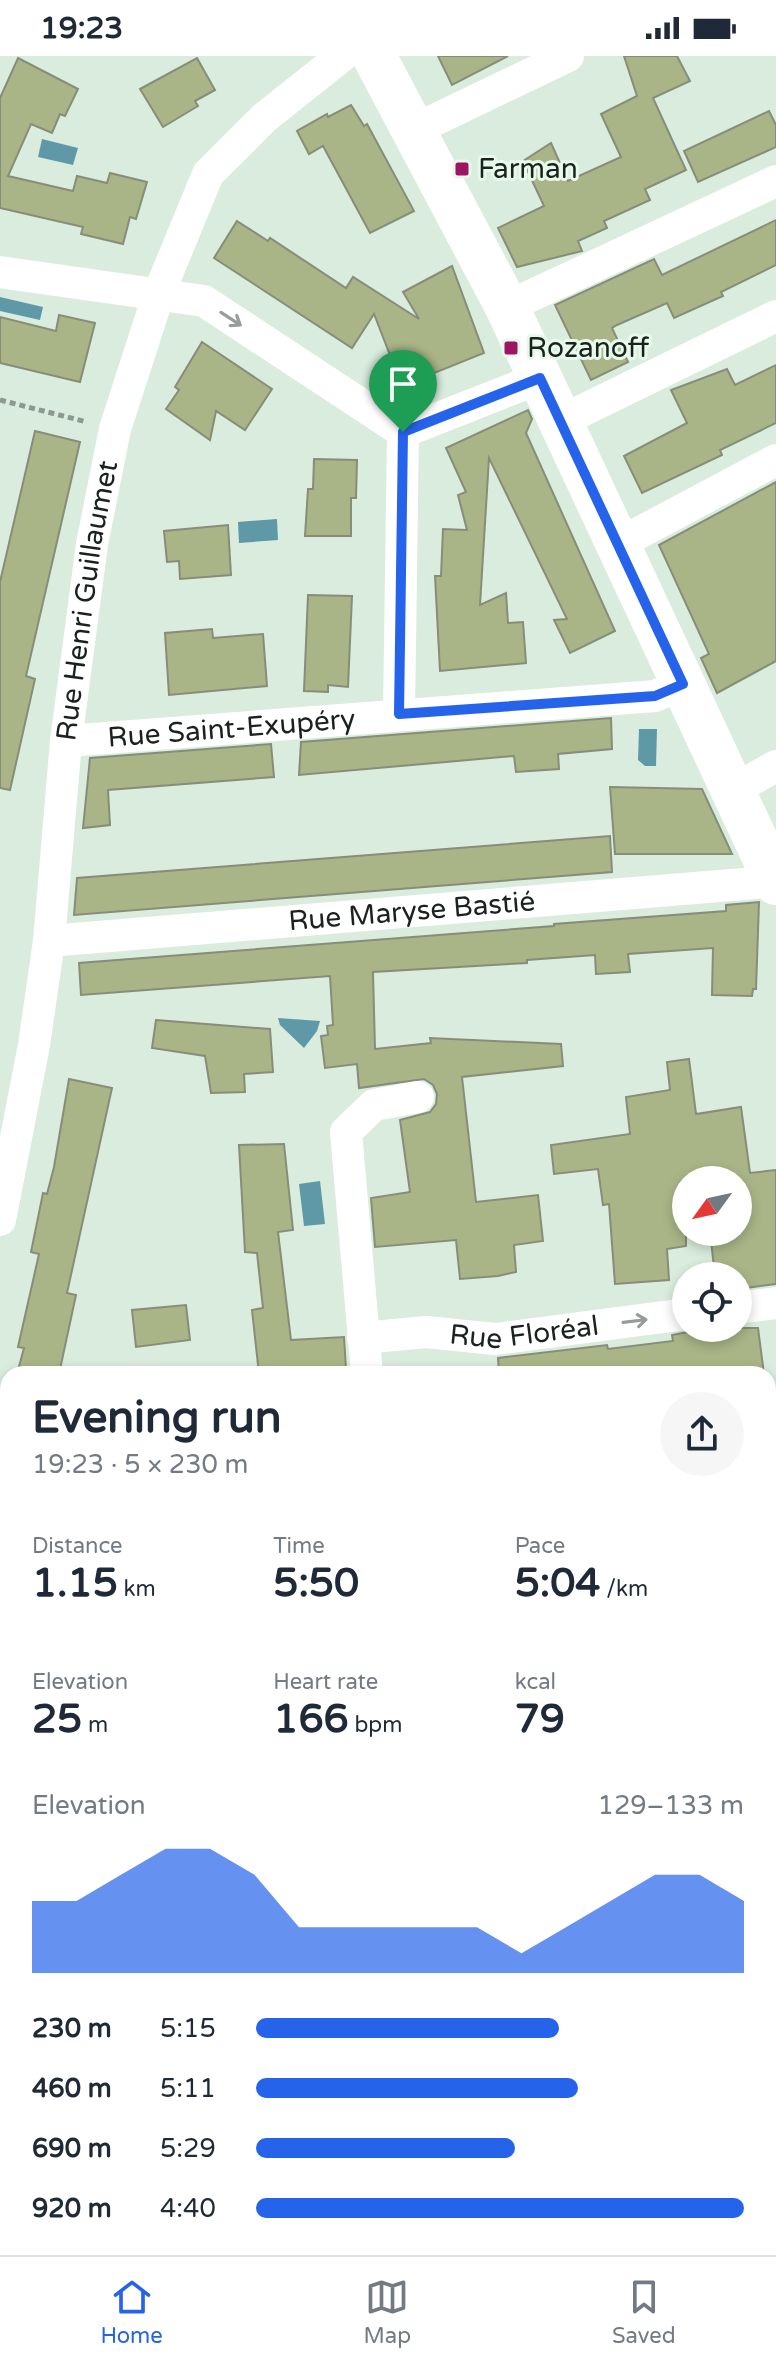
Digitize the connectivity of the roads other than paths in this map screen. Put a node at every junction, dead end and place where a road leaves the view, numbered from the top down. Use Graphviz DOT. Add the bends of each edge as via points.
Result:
graph roads {
  1 [pos="342,56"];
  2 [pos="374,56"];
  3 [pos="568,56"];
  4 [pos="414,130"];
  5 [pos="776,181"];
  6 [pos="0,272"];
  7 [pos="159,293"];
  8 [pos="507,307"];
  9 [pos="776,316"];
  10 [pos="540,378"];
  11 [pos="561,421"];
  12 [pos="403,432"];
  13 [pos="776,460"];
  14 [pos="618,544"];
  15 [pos="683,684"];
  16 [pos="399,714"];
  17 [pos="66,741"];
  18 [pos="776,766"];
  19 [pos="733,790"];
  20 [pos="774,879"];
  21 [pos="49,941"];
  22 [pos="418,1097"];
  23 [pos="6,1165"];
  24 [pos="0,1220"];
  25 [pos="776,1303"];
  26 [pos="752,1306"];
  27 [pos="672,1316"];
  28 [pos="363,1338"];
  29 [pos="366,1366"];
  1 -- 7 [label="street, Rue Henri Guillaumet" via="264,118 208,174"];
  2 -- 4 [label="street"];
  3 -- 4 [label="street"];
  4 -- 8 [label="street"];
  5 -- 8 [label="street"];
  6 -- 7 [label="street"];
  7 -- 12 [label="street, one-way" via="204,301"];
  7 -- 17 [label="street, Rue Henri Guillaumet" via="115,429 92,544"];
  8 -- 10 [label="street"];
  9 -- 11 [label="street"];
  10 -- 11 [label="street"];
  10 -- 12 [label="street"];
  11 -- 14 [label="street"];
  12 -- 16 [label="street"];
  13 -- 14 [label="street"];
  14 -- 15 [label="street"];
  15 -- 16 [label="street, Rue Saint-Exupéry" via="655,696"];
  15 -- 19 [label="street"];
  16 -- 17 [label="street, Rue Saint-Exupéry"];
  17 -- 21 [label="street, Rue Henri Guillaumet"];
  18 -- 19 [label="street"];
  19 -- 20 [label="street"];
  20 -- 21 [label="street, Rue Maryse Bastié"];
  21 -- 23 [label="street, Rue Henri Guillaumet" via="34,1045"];
  22 -- 28 [label="street" via="374,1105 346,1132"];
  23 -- 24 [label="street, Rue Henri Guillaumet"];
  25 -- 26 [label="street"];
  28 -- 27 [label="street, Rue Floréal, one-way" via="426,1332 495,1339"];
  28 -- 29 [label="street"];
}
